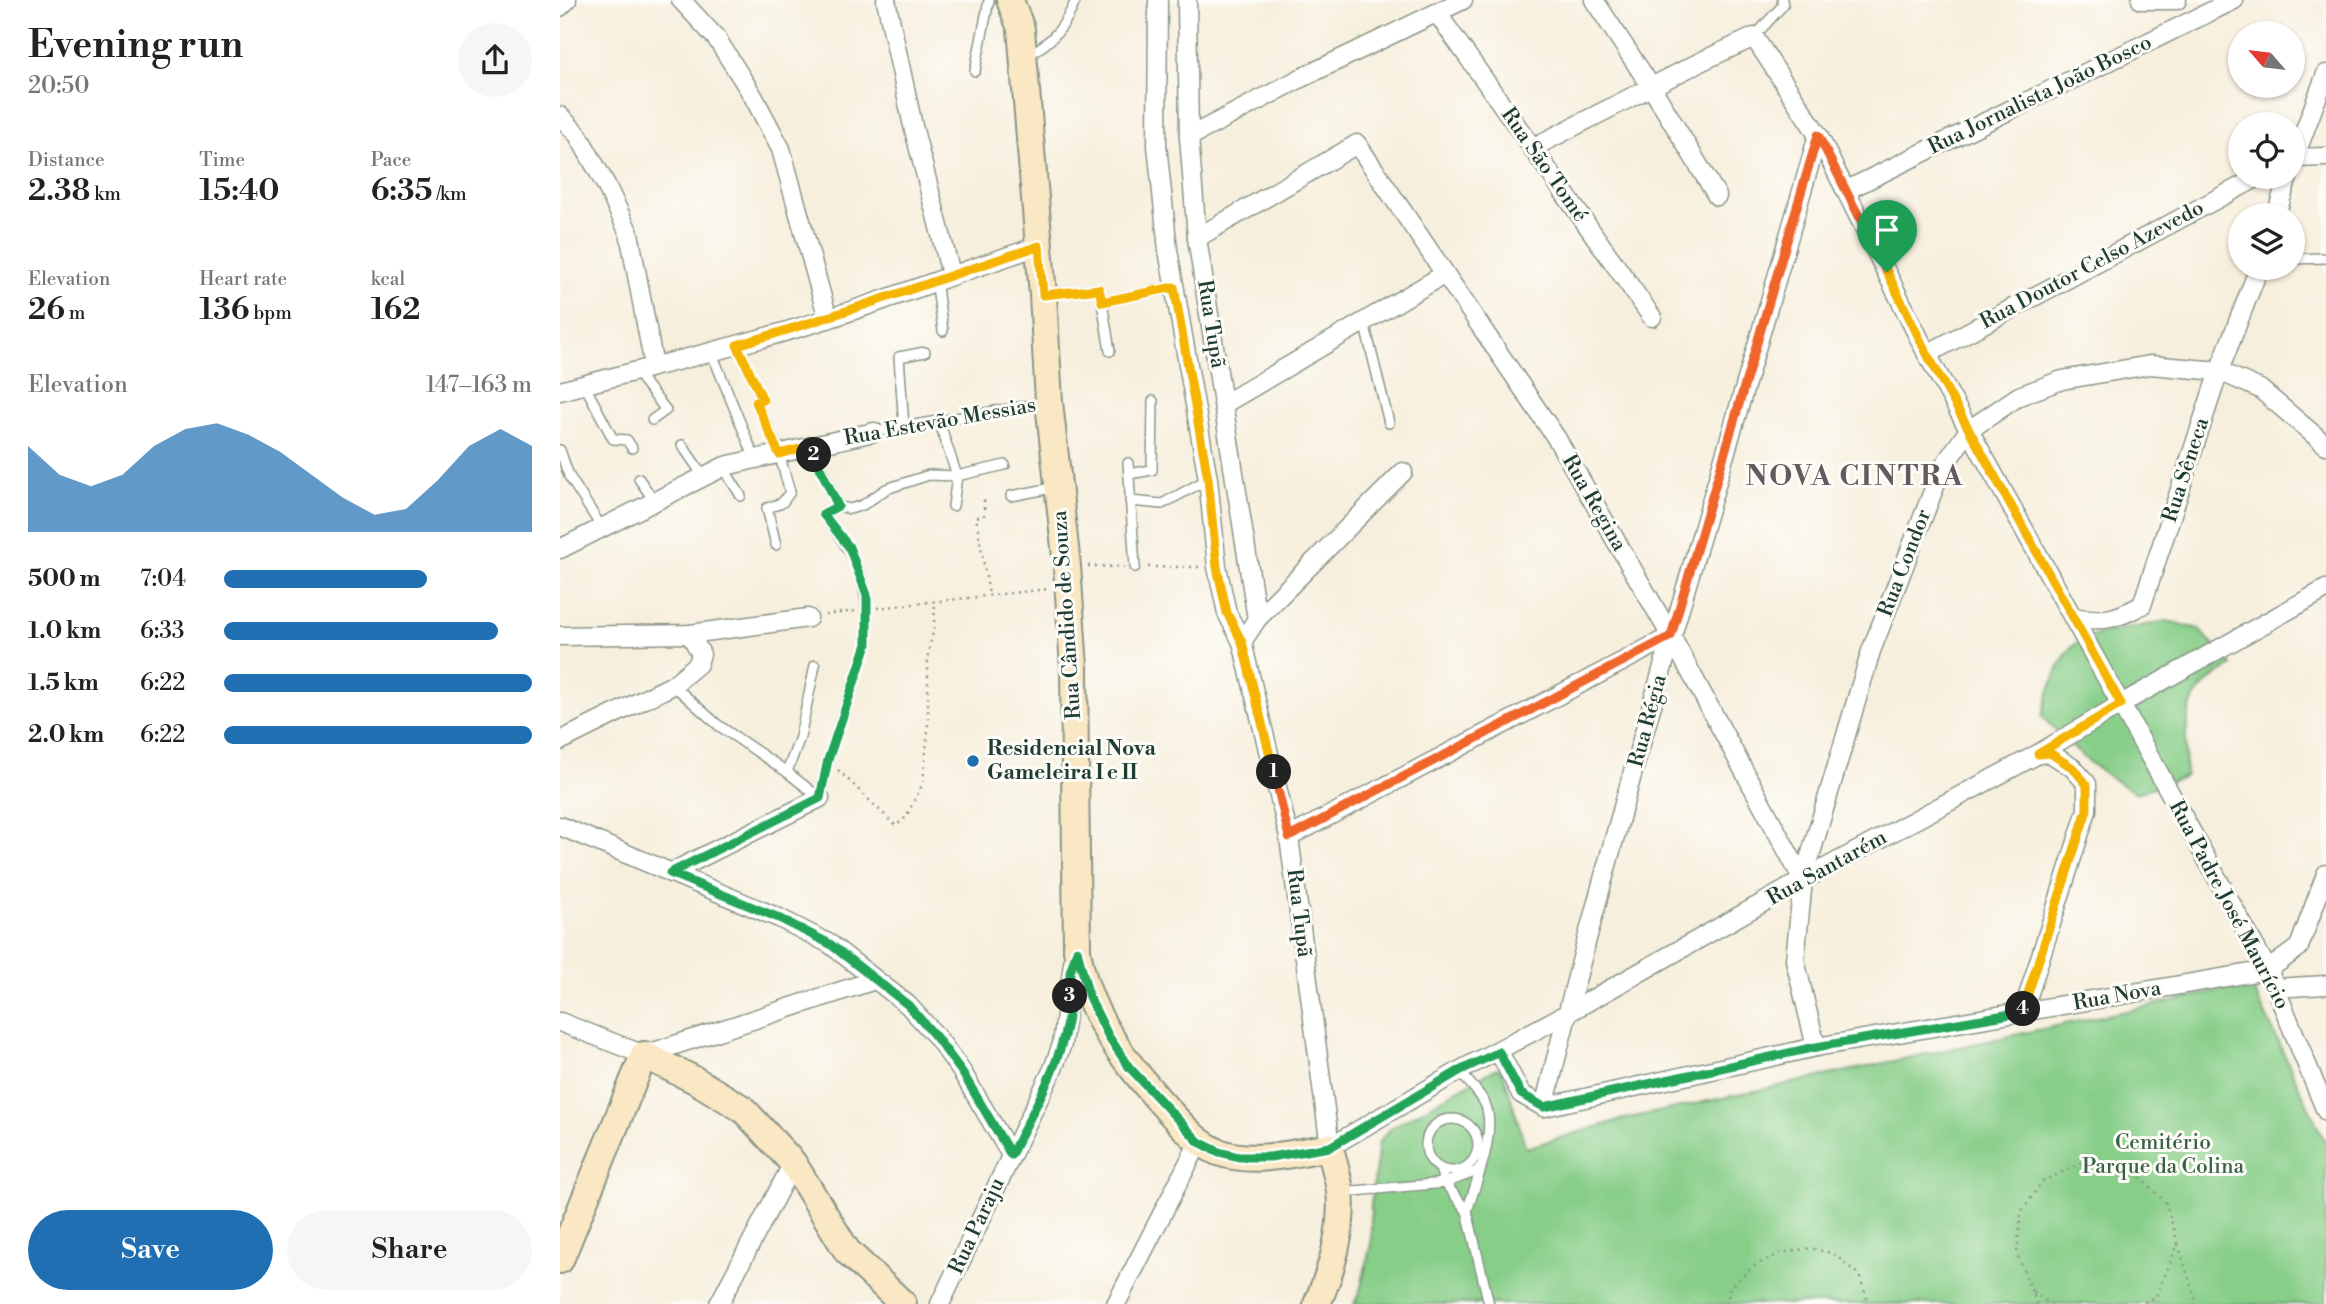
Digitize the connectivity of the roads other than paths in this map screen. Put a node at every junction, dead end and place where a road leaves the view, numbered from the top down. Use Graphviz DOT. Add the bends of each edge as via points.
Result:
graph roads {
  1 [pos="567,0"];
  2 [pos="681,0"];
  3 [pos="886,0"];
  4 [pos="989,0"];
  5 [pos="1010,0"];
  6 [pos="1076,0"];
  7 [pos="1158,0"];
  8 [pos="1187,0"];
  9 [pos="1463,0"];
  10 [pos="1594,0"];
  11 [pos="2141,0"];
  12 [pos="2177,0"];
  13 [pos="2234,0"];
  14 [pos="1785,2"];
  15 [pos="560,7"];
  16 [pos="1437,13"];
  17 [pos="1754,37"];
  18 [pos="1023,58"];
  19 [pos="975,71"];
  20 [pos="2326,74"];
  21 [pos="1652,88"];
  22 [pos="560,116"];
  23 [pos="2305,129"];
  24 [pos="1818,135"];
  25 [pos="1189,137"];
  26 [pos="1532,148"];
  27 [pos="2326,157"];
  28 [pos="2305,159"];
  29 [pos="2236,189"];
  30 [pos="1847,190"];
  31 [pos="1717,196"];
  32 [pos="1197,238"];
  33 [pos="1039,246"];
  34 [pos="2326,258"];
  35 [pos="2305,259"];
  36 [pos="1445,274"];
  37 [pos="943,277"];
  38 [pos="2254,280"];
  39 [pos="1174,287"];
  40 [pos="1043,295"];
  41 [pos="1102,302"];
  42 [pos="1653,317"];
  43 [pos="828,319"];
  44 [pos="1364,322"];
  45 [pos="943,331"];
  46 [pos="737,345"];
  47 [pos="710,350"];
  48 [pos="1110,351"];
  49 [pos="925,352"];
  50 [pos="1927,354"];
  51 [pos="654,366"];
  52 [pos="635,370"];
  53 [pos="2219,370"];
  54 [pos="584,384"];
  55 [pos="560,391"];
  56 [pos="1153,401"];
  57 [pos="1049,402"];
  58 [pos="1224,404"];
  59 [pos="652,420"];
  60 [pos="939,421"];
  61 [pos="1389,423"];
  62 [pos="904,426"];
  63 [pos="1969,430"];
  64 [pos="874,432"];
  65 [pos="2326,444"];
  66 [pos="682,445"];
  67 [pos="811,446"];
  68 [pos="632,448"];
  69 [pos="560,450"];
  70 [pos="779,454"];
  71 [pos="755,459"];
  72 [pos="1005,465"];
  73 [pos="723,467"];
  74 [pos="1403,472"];
  75 [pos="957,476"];
  76 [pos="704,477"];
  77 [pos="639,479"];
  78 [pos="1208,479"];
  79 [pos="1058,487"];
  80 [pos="741,496"];
  81 [pos="1011,496"];
  82 [pos="1130,501"];
  83 [pos="655,502"];
  84 [pos="838,506"];
  85 [pos="953,506"];
  86 [pos="602,528"];
  87 [pos="776,545"];
  88 [pos="560,550"];
  89 [pos="1135,567"];
  90 [pos="2326,589"];
  91 [pos="867,612"];
  92 [pos="2073,617"];
  93 [pos="808,618"];
  94 [pos="1257,619"];
  95 [pos="690,634"];
  96 [pos="560,636"];
  97 [pos="1671,636"];
  98 [pos="1242,642"];
  99 [pos="815,666"];
  100 [pos="853,684"];
  101 [pos="673,685"];
  102 [pos="2121,704"];
  103 [pos="560,741"];
  104 [pos="2038,754"];
  105 [pos="787,772"];
  106 [pos="820,798"];
  107 [pos="560,826"];
  108 [pos="1289,837"];
  109 [pos="670,873"];
  110 [pos="2326,874"];
  111 [pos="1803,880"];
  112 [pos="1077,950"];
  113 [pos="2268,970"];
  114 [pos="875,980"];
  115 [pos="2326,985"];
  116 [pos="2275,988"];
  117 [pos="2023,1012"];
  118 [pos="1566,1014"];
  119 [pos="560,1022"];
  120 [pos="1816,1047"];
  121 [pos="1499,1052"];
  122 [pos="644,1055"];
  123 [pos="1459,1071"];
  124 [pos="1544,1107"];
  125 [pos="2326,1111"];
  126 [pos="1199,1142"];
  127 [pos="1330,1147"];
  128 [pos="1011,1155"];
  129 [pos="1476,1157"];
  130 [pos="793,1163"];
  131 [pos="1440,1169"];
  132 [pos="1480,1170"];
  133 [pos="1445,1183"];
  134 [pos="1340,1192"];
  135 [pos="1467,1212"];
  136 [pos="560,1260"];
  137 [pos="719,1304"];
  138 [pos="903,1304"];
  139 [pos="940,1304"];
  140 [pos="1116,1304"];
  141 [pos="1317,1304"];
  142 [pos="1489,1304"];
  1 -- 15 [label="street"];
  2 -- 43 [label="street" via="717,39 781,149"];
  3 -- 37 [label="street"];
  4 -- 19 [label="lane"];
  5 -- 18 [label="street, Rua Cândido de Souza" via="1021,29"];
  6 -- 18 [label="lane" via="1055,37"];
  7 -- 39 [label="street, Rua Tupã" via="1157,145"];
  8 -- 25 [label="street, Rua Tupã"];
  9 -- 16 [label="street"];
  10 -- 21 [label="street"];
  11 -- 12 [label="street"];
  13 -- 30 [label="street, Rua Jornalista João Bosco"];
  14 -- 17 [label="lane"];
  16 -- 25 [label="street"];
  16 -- 26 [label="street, Rua São Tomé"];
  17 -- 21 [label="street"];
  17 -- 24 [label="street, Rua Padre José Maurício"];
  18 -- 33 [label="street, Rua Cândido de Souza"];
  20 -- 23 [label="street"];
  21 -- 26 [label="street"];
  21 -- 31 [label="street"];
  22 -- 51 [label="street" via="578,135 629,233"];
  24 -- 30 [label="street, Rua Padre José Maurício"];
  24 -- 97 [label="street, Rua Régia"];
  25 -- 32 [label="street, Rua Tupã"];
  26 -- 42 [label="street, Rua São Tomé"];
  27 -- 28 [label="street"];
  29 -- 50 [label="street, Rua Doutor Celso Azevedo"];
  30 -- 50 [label="street, Rua Padre José Maurício"];
  32 -- 36 [label="street, Rua Regina" via="1357,144"];
  32 -- 58 [label="street, Rua Tupã"];
  33 -- 37 [label="street"];
  33 -- 40 [label="street, Rua Cândido de Souza"];
  34 -- 35 [label="lane"];
  36 -- 44 [label="street"];
  36 -- 97 [label="street, Rua Regina" via="1557,439"];
  37 -- 43 [label="street"];
  37 -- 45 [label="lane"];
  38 -- 53 [label="street, Rua Sêneca"];
  39 -- 41 [label="lane"];
  39 -- 78 [label="street, Rua Tupã"];
  40 -- 41 [label="lane" via="1099,289"];
  40 -- 57 [label="street, Rua Cândido de Souza"];
  41 -- 48 [label="lane"];
  43 -- 46 [label="street"];
  44 -- 58 [label="street"];
  44 -- 61 [label="lane"];
  46 -- 47 [label="street"];
  46 -- 70 [label="lane" via="763,400 756,402"];
  47 -- 51 [label="street"];
  47 -- 71 [label="lane"];
  49 -- 62 [label="lane" via="899,357"];
  50 -- 63 [label="street, Rua Padre José Maurício"];
  51 -- 52 [label="street"];
  52 -- 54 [label="street"];
  52 -- 59 [label="lane" via="666,410"];
  53 -- 63 [label="street, Rua Condor" via="2151,365 2062,380 2019,396"];
  53 -- 65 [label="street, Rua Condor" via="2260,389"];
  53 -- 92 [label="street, Rua Sêneca" via="2142,605 2118,618"];
  54 -- 55 [label="street"];
  54 -- 68 [label="lane" via="613,439 627,440"];
  56 -- 82 [label="lane" via="1152,470 1128,468"];
  57 -- 60 [label="lane, Rua Estevão Messias"];
  57 -- 79 [label="street, Rua Cândido de Souza"];
  58 -- 94 [label="street, Rua Tupã"];
  60 -- 62 [label="lane, Rua Estevão Messias"];
  60 -- 75 [label="lane"];
  62 -- 64 [label="lane, Rua Estevão Messias"];
  63 -- 92 [label="street, Rua Padre José Maurício"];
  63 -- 111 [label="street, Rua Condor" via="1942,468 1871,651"];
  64 -- 67 [label="street, Rua Estevão Messias"];
  66 -- 76 [label="lane"];
  67 -- 70 [label="street, Rua Estevão Messias"];
  67 -- 84 [label="lane"];
  69 -- 86 [label="lane" via="569,476"];
  70 -- 71 [label="street, Rua Estevão Messias"];
  70 -- 87 [label="lane" via="790,492 782,503 767,508"];
  71 -- 73 [label="street, Rua Estevão Messias"];
  72 -- 75 [label="lane"];
  73 -- 76 [label="street, Rua Estevão Messias"];
  73 -- 80 [label="lane"];
  74 -- 94 [label="street"];
  75 -- 84 [label="lane" via="929,475 886,489 863,505"];
  75 -- 85 [label="lane"];
  76 -- 83 [label="street, Rua Estevão Messias"];
  77 -- 83 [label="lane"];
  78 -- 82 [label="lane" via="1162,504"];
  78 -- 98 [label="street, Rua Tupã" via="1217,567 1227,613"];
  79 -- 81 [label="lane"];
  79 -- 112 [label="street, Rua Cândido de Souza" via="1074,667"];
  82 -- 89 [label="lane"];
  83 -- 86 [label="street, Rua Estevão Messias"];
  84 -- 91 [label="lane" via="823,514 849,547 867,595"];
  86 -- 88 [label="street, Rua Estevão Messias"];
  90 -- 102 [label="street, Rua Santarém"];
  92 -- 102 [label="street, Rua Padre José Maurício"];
  93 -- 95 [label="street"];
  94 -- 98 [label="street"];
  95 -- 96 [label="street"];
  95 -- 101 [label="street" via="701,654 698,664"];
  97 -- 108 [label="street"];
  97 -- 111 [label="street, Rua Regina"];
  97 -- 118 [label="street, Rua Régia"];
  98 -- 108 [label="street, Rua Tupã"];
  99 -- 105 [label="lane" via="800,737"];
  100 -- 106 [label="lane"];
  101 -- 103 [label="street"];
  101 -- 105 [label="lane" via="718,725"];
  102 -- 104 [label="street, Rua Santarém"];
  102 -- 113 [label="street, Rua Padre José Maurício"];
  104 -- 111 [label="street, Rua Santarém"];
  104 -- 117 [label="street" via="2050,753 2073,768 2087,785 2087,810"];
  105 -- 106 [label="lane"];
  106 -- 109 [label="street"];
  107 -- 109 [label="street"];
  108 -- 127 [label="street, Rua Tupã"];
  109 -- 114 [label="street" via="830,944"];
  110 -- 113 [label="street" via="2299,947"];
  111 -- 118 [label="street, Rua Santarém"];
  111 -- 120 [label="street, Rua Condor" via="1795,960"];
  112 -- 126 [label="street, Rua Cândido de Souza" via="1089,997 1109,1037 1129,1067"];
  112 -- 128 [label="street, Rua Paraju" via="1062,1044"];
  113 -- 116 [label="street, Rua Padre José Maurício"];
  113 -- 117 [label="street, Rua Nova"];
  114 -- 122 [label="street"];
  114 -- 128 [label="street" via="908,1005 936,1037"];
  115 -- 116 [label="street"];
  116 -- 125 [label="street, Rua Padre José Maurício"];
  117 -- 120 [label="street, Rua Nova"];
  118 -- 121 [label="street, Rua Santarém"];
  118 -- 124 [label="street, Rua Régia"];
  119 -- 122 [label="street"];
  120 -- 124 [label="street, Rua Nova"];
  121 -- 123 [label="street, Rua Santarém"];
  121 -- 124 [label="street" via="1521,1094"];
  122 -- 130 [label="street" via="743,1110"];
  122 -- 136 [label="street"];
  123 -- 127 [label="street, Rua Santarém"];
  123 -- 132 [label="lane" via="1485,1102 1490,1121"];
  126 -- 127 [label="street, Rua Cândido de Souza" via="1239,1157"];
  126 -- 140 [label="street"];
  127 -- 134 [label="street"];
  128 -- 139 [label="street, Rua Paraju"];
  129 -- 131 [label="lane" via="1464,1169"];
  129 -- 131 [label="lane" via="1474,1131 1460,1120 1443,1120 1426,1139 1428,1157"];
  129 -- 132 [label="lane"];
  130 -- 137 [label="street"];
  130 -- 138 [label="street" via="847,1251"];
  131 -- 133 [label="lane"];
  132 -- 133 [label="lane"];
  132 -- 135 [label="lane"];
  133 -- 134 [label="lane"];
  133 -- 135 [label="lane"];
  134 -- 141 [label="street" via="1331,1270"];
  135 -- 142 [label="lane"];
}
